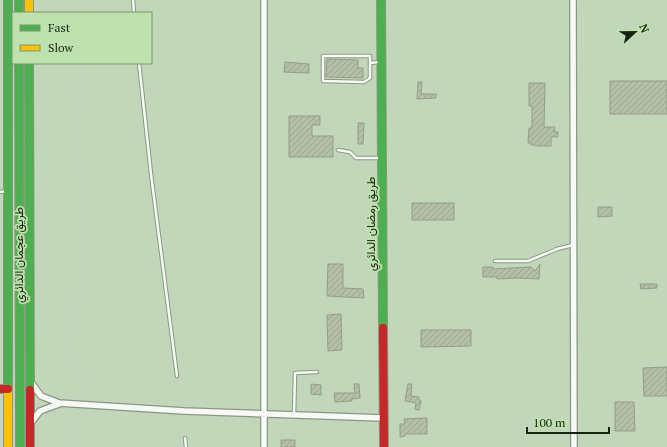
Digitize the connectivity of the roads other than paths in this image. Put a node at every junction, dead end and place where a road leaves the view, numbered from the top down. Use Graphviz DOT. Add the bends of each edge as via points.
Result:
graph roads {
  1 [pos="8,0"];
  2 [pos="19,0"];
  3 [pos="29,0"];
  4 [pos="133,0"];
  5 [pos="264,0"];
  6 [pos="381,0"];
  7 [pos="573,0"];
  8 [pos="19,12"];
  9 [pos="29,12"];
  10 [pos="134,12"];
  11 [pos="382,62"];
  12 [pos="370,63"];
  13 [pos="19,64"];
  14 [pos="29,64"];
  15 [pos="139,64"];
  16 [pos="338,150"];
  17 [pos="382,158"];
  18 [pos="4,191"];
  19 [pos="574,245"];
  20 [pos="495,261"];
  21 [pos="317,372"];
  22 [pos="177,376"];
  23 [pos="30,381"];
  24 [pos="4,389"];
  25 [pos="59,403"];
  26 [pos="264,414"];
  27 [pos="294,415"];
  28 [pos="383,418"];
  29 [pos="30,424"];
  30 [pos="185,438"];
  31 [pos="8,447"];
  32 [pos="20,447"];
  33 [pos="30,447"];
  34 [pos="186,447"];
  35 [pos="264,447"];
  36 [pos="384,447"];
  37 [pos="574,447"];
  1 -- 18 [label="main road"];
  2 -- 8 [label="main road"];
  3 -- 9 [label="main road"];
  4 -- 10 [label="lane"];
  5 -- 26 [label="street"];
  6 -- 11 [label="main road, طريق رمضان الدائري"];
  7 -- 19 [label="street"];
  11 -- 12 [label="lane"];
  11 -- 17 [label="main road, طريق رمضان الدائري"];
  12 -- 12 [label="lane" via="370,56 323,56 323,80 364,82 370,78"];
  13 -- 32 [label="main road, طريق عجمان الدائري"];
  14 -- 23 [label="main road, طريق عجمان الدائري"];
  15 -- 22 [label="lane"];
  16 -- 17 [label="lane" via="350,152 356,158"];
  17 -- 28 [label="main road, طريق رمضان الدائري"];
  18 -- 24 [label="main road"];
  19 -- 20 [label="lane" via="528,261"];
  19 -- 37 [label="street"];
  21 -- 27 [label="lane" via="295,373"];
  23 -- 25 [label="street" via="41,396"];
  23 -- 29 [label="main road, طريق عجمان الدائري"];
  24 -- 31 [label="main road"];
  25 -- 26 [label="street"];
  25 -- 29 [label="street" via="40,411"];
  26 -- 27 [label="street"];
  26 -- 35 [label="street"];
  27 -- 28 [label="street"];
  28 -- 36 [label="main road, طريق رمضان الدائري"];
  29 -- 33 [label="main road, طريق عجمان الدائري"];
  30 -- 34 [label="lane"];
}
